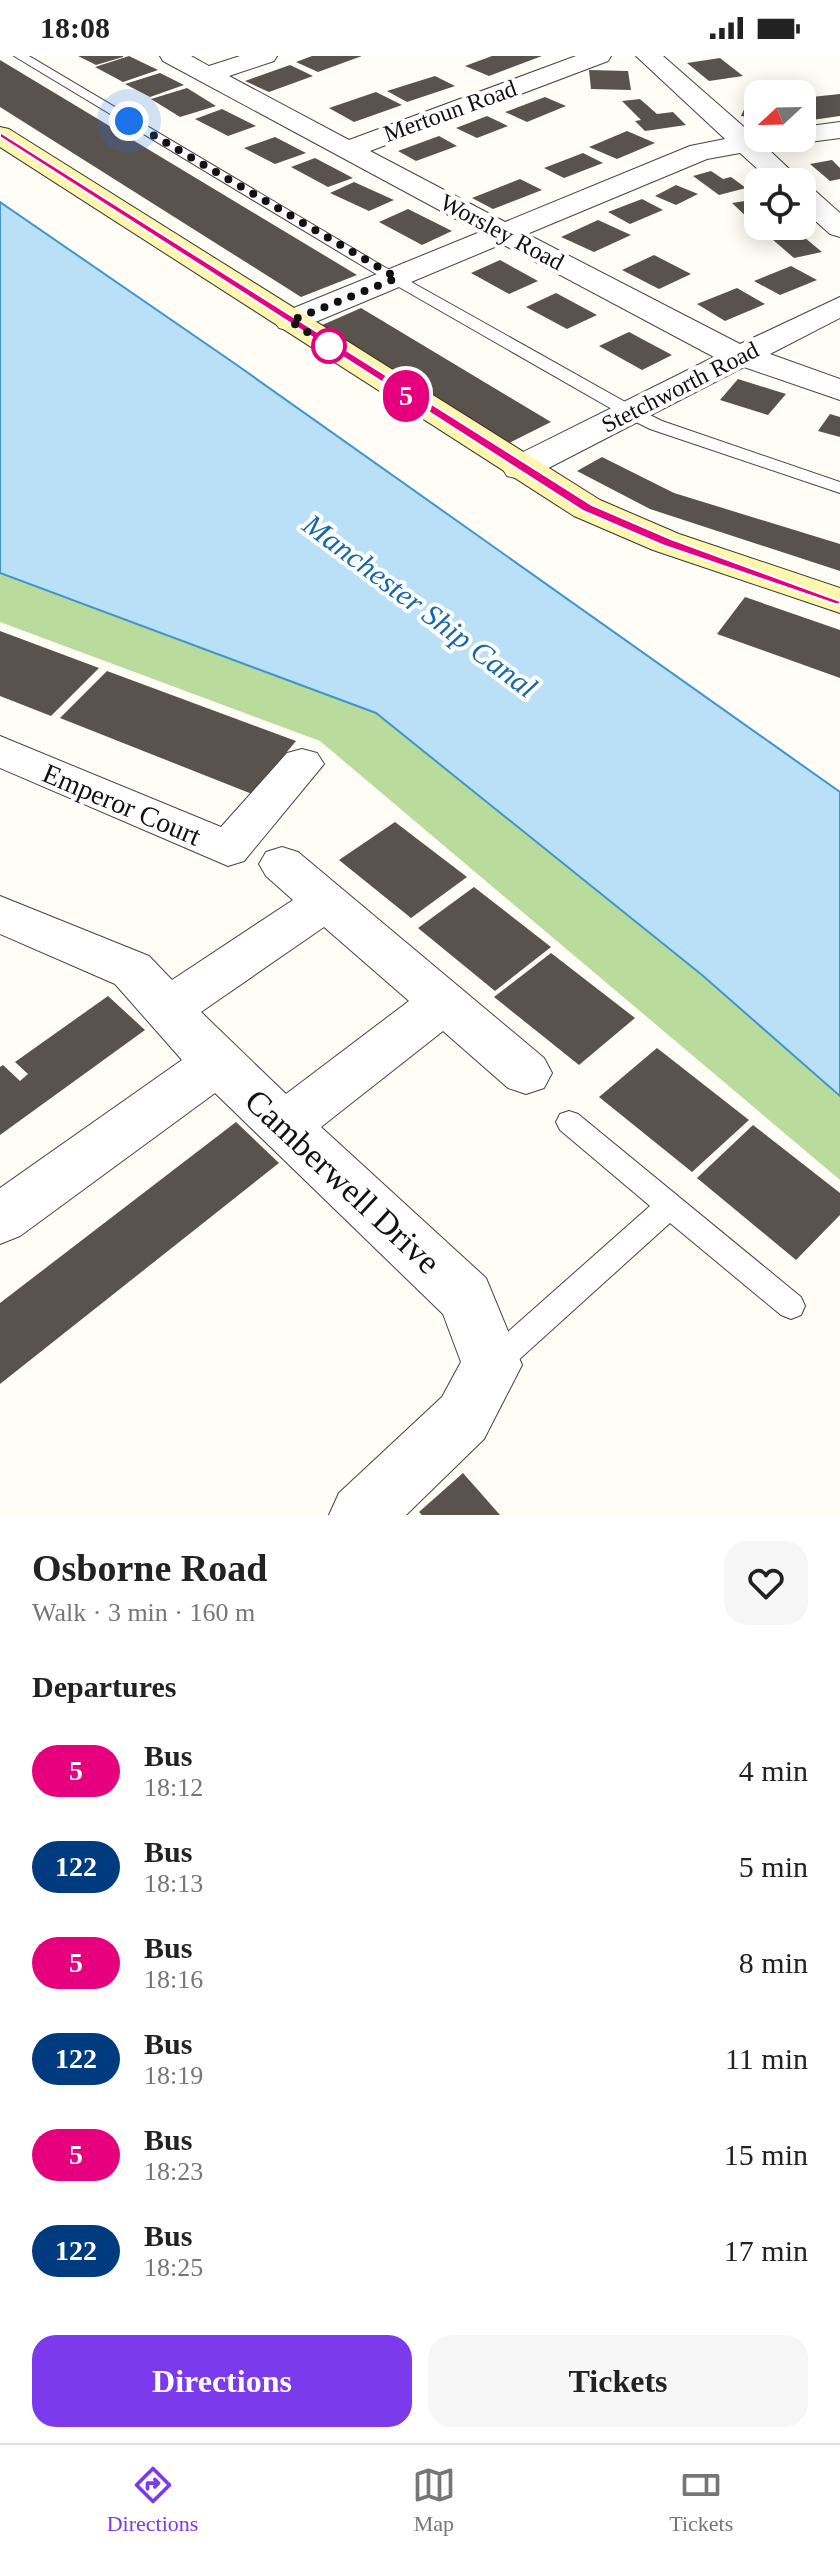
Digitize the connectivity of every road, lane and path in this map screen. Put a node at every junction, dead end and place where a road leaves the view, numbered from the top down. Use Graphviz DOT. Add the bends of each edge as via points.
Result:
graph roads {
  1 [pos="20,56"];
  2 [pos="172,56"];
  3 [pos="265,56"];
  4 [pos="599,56"];
  5 [pos="648,56"];
  6 [pos="207,75"];
  7 [pos="840,130"];
  8 [pos="816,133"];
  9 [pos="0,135"];
  10 [pos="744,142"];
  11 [pos="347,150"];
  12 [pos="755,152"];
  13 [pos="773,168"];
  14 [pos="816,207"];
  15 [pos="840,228"];
  16 [pos="504,233"];
  17 [pos="397,278"];
  18 [pos="840,306"];
  19 [pos="290,321"];
  20 [pos="740,357"];
  21 [pos="840,390"];
  22 [pos="630,412"];
  23 [pos="520,468"];
  24 [pos="840,488"];
  25 [pos="840,601"];
  26 [pos="0,751"];
  27 [pos="302,764"];
  28 [pos="282,864"];
  29 [pos="326,902"];
  30 [pos="0,914"];
  31 [pos="444,1002"];
  32 [pos="167,1009"];
  33 [pos="217,1063"];
  34 [pos="526,1073"];
  35 [pos="569,1122"];
  36 [pos="284,1126"];
  37 [pos="669,1206"];
  38 [pos="0,1219"];
  39 [pos="791,1306"];
  40 [pos="492,1365"];
  41 [pos="361,1515"];
  1 -- 17 [label="lane"];
  2 -- 6 [label="street, Worsley Road"];
  3 -- 6 [label="street"];
  4 -- 11 [label="street, Mertoun Road"];
  5 -- 10 [label="street"];
  6 -- 11 [label="street, Worsley Road"];
  7 -- 8 [label="street"];
  9 -- 19 [label="main road"];
  10 -- 16 [label="street" via="700,152"];
  11 -- 16 [label="street, Worsley Road"];
  12 -- 13 [label="street"];
  14 -- 15 [label="street"];
  16 -- 17 [label="street"];
  16 -- 20 [label="street, Worsley Road"];
  17 -- 19 [label="street"];
  17 -- 22 [label="lane"];
  18 -- 20 [label="street, Stetchworth Road"];
  19 -- 23 [label="main road"];
  20 -- 21 [label="street, Worsley Road"];
  20 -- 22 [label="street, Stetchworth Road"];
  22 -- 23 [label="street, Stetchworth Road"];
  22 -- 24 [label="lane"];
  23 -- 25 [label="main road" via="622,525"];
  26 -- 27 [label="street, Emperor Court" via="228,849"];
  28 -- 29 [label="street"];
  29 -- 31 [label="street"];
  29 -- 32 [label="street"];
  30 -- 32 [label="street, Camberwell Drive" via="132,970"];
  31 -- 34 [label="street"];
  31 -- 36 [label="street"];
  32 -- 33 [label="street, Camberwell Drive"];
  33 -- 36 [label="street, Camberwell Drive"];
  33 -- 38 [label="street"];
  35 -- 37 [label="lane"];
  36 -- 40 [label="street, Camberwell Drive" via="466,1297"];
  37 -- 39 [label="lane"];
  37 -- 40 [label="lane"];
  40 -- 41 [label="street" via="463,1418"];
}
